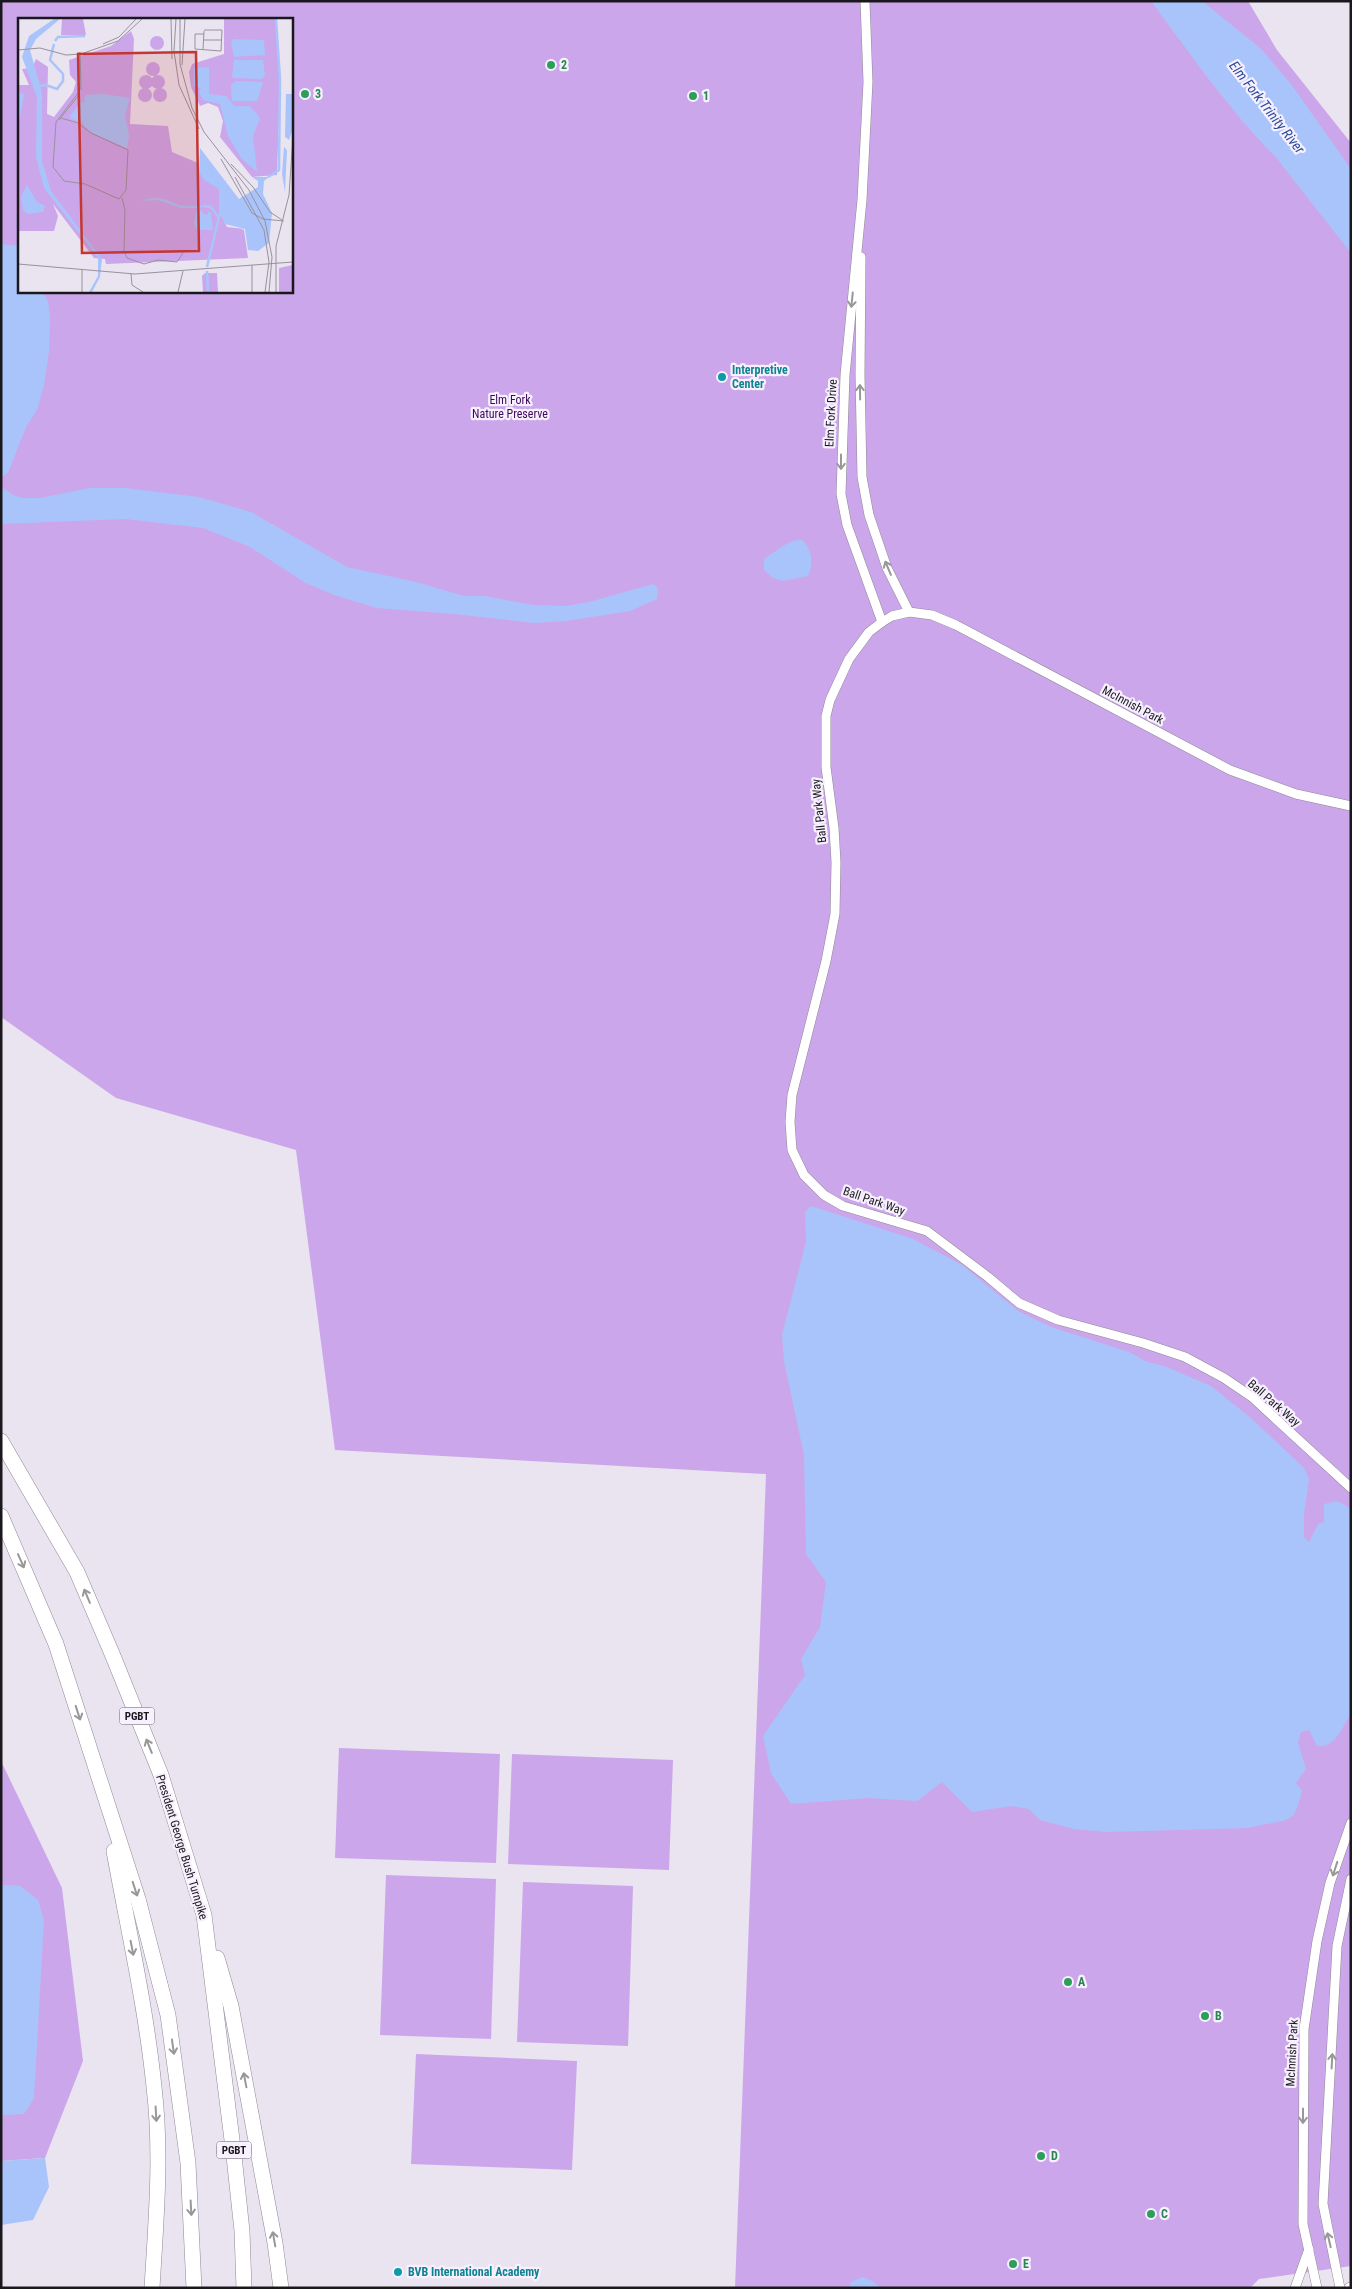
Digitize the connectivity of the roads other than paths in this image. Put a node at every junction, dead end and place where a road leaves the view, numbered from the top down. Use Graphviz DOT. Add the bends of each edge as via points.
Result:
graph roads {
  1 [pos="866,1"];
  2 [pos="862,200"];
  3 [pos="909,612"];
  4 [pos="882,622"];
  5 [pos="1351,806"];
  6 [pos="1,1441"];
  7 [pos="1351,1488"];
  8 [pos="1,1516"];
  9 [pos="104,1792"];
  10 [pos="1351,1823"];
  11 [pos="1351,1879"];
  12 [pos="204,1915"];
  13 [pos="1309,2249"];
  14 [pos="152,2288"];
  15 [pos="194,2288"];
  16 [pos="244,2288"];
  17 [pos="280,2288"];
  18 [pos="1295,2288"];
  19 [pos="1317,2288"];
  20 [pos="1340,2288"];
  1 -- 2 [label="street, Elm Fork Drive" via="868,82"];
  3 -- 2 [label="street, Elm Fork Drive, one-way" via="888,568 869,515 862,478"];
  2 -- 4 [label="street, Elm Fork Drive, one-way" via="845,376 841,494 847,525"];
  3 -- 4 [label="street, Ball Park Way"];
  3 -- 5 [label="street, McInnish Park" via="932,615 956,625 1230,770 1296,794"];
  4 -- 7 [label="street, Ball Park Way" via="869,632 849,659 826,716 826,767 836,854 835,914 792,1095 792,1150 804,1175 843,1206 927,1231 1019,1303 1058,1320 1185,1357 1224,1378 1252,1398"];
  12 -- 6 [label="highway, President George Bush Turnpike / PGBT, one-way" via="160,1775 113,1656 77,1572"];
  8 -- 9 [label="highway, one-way" via="56,1644"];
  9 -- 14 [label="highway, one-way" via="154,2088 157,2170"];
  9 -- 15 [label="highway, one-way" via="138,1899 168,2015 188,2163"];
  10 -- 13 [label="street, McInnish Park, one-way" via="1330,1883 1317,1941 1304,2029 1303,2224"];
  20 -- 11 [label="street, one-way" via="1323,2204 1337,1946"];
  12 -- 16 [label="highway, President George Bush Turnpike / PGBT" via="234,2156"];
  17 -- 12 [label="highway, one-way" via="275,2243 231,2006"];
  13 -- 18 [label="street"];
  13 -- 19 [label="street, McInnish Park"];
}
